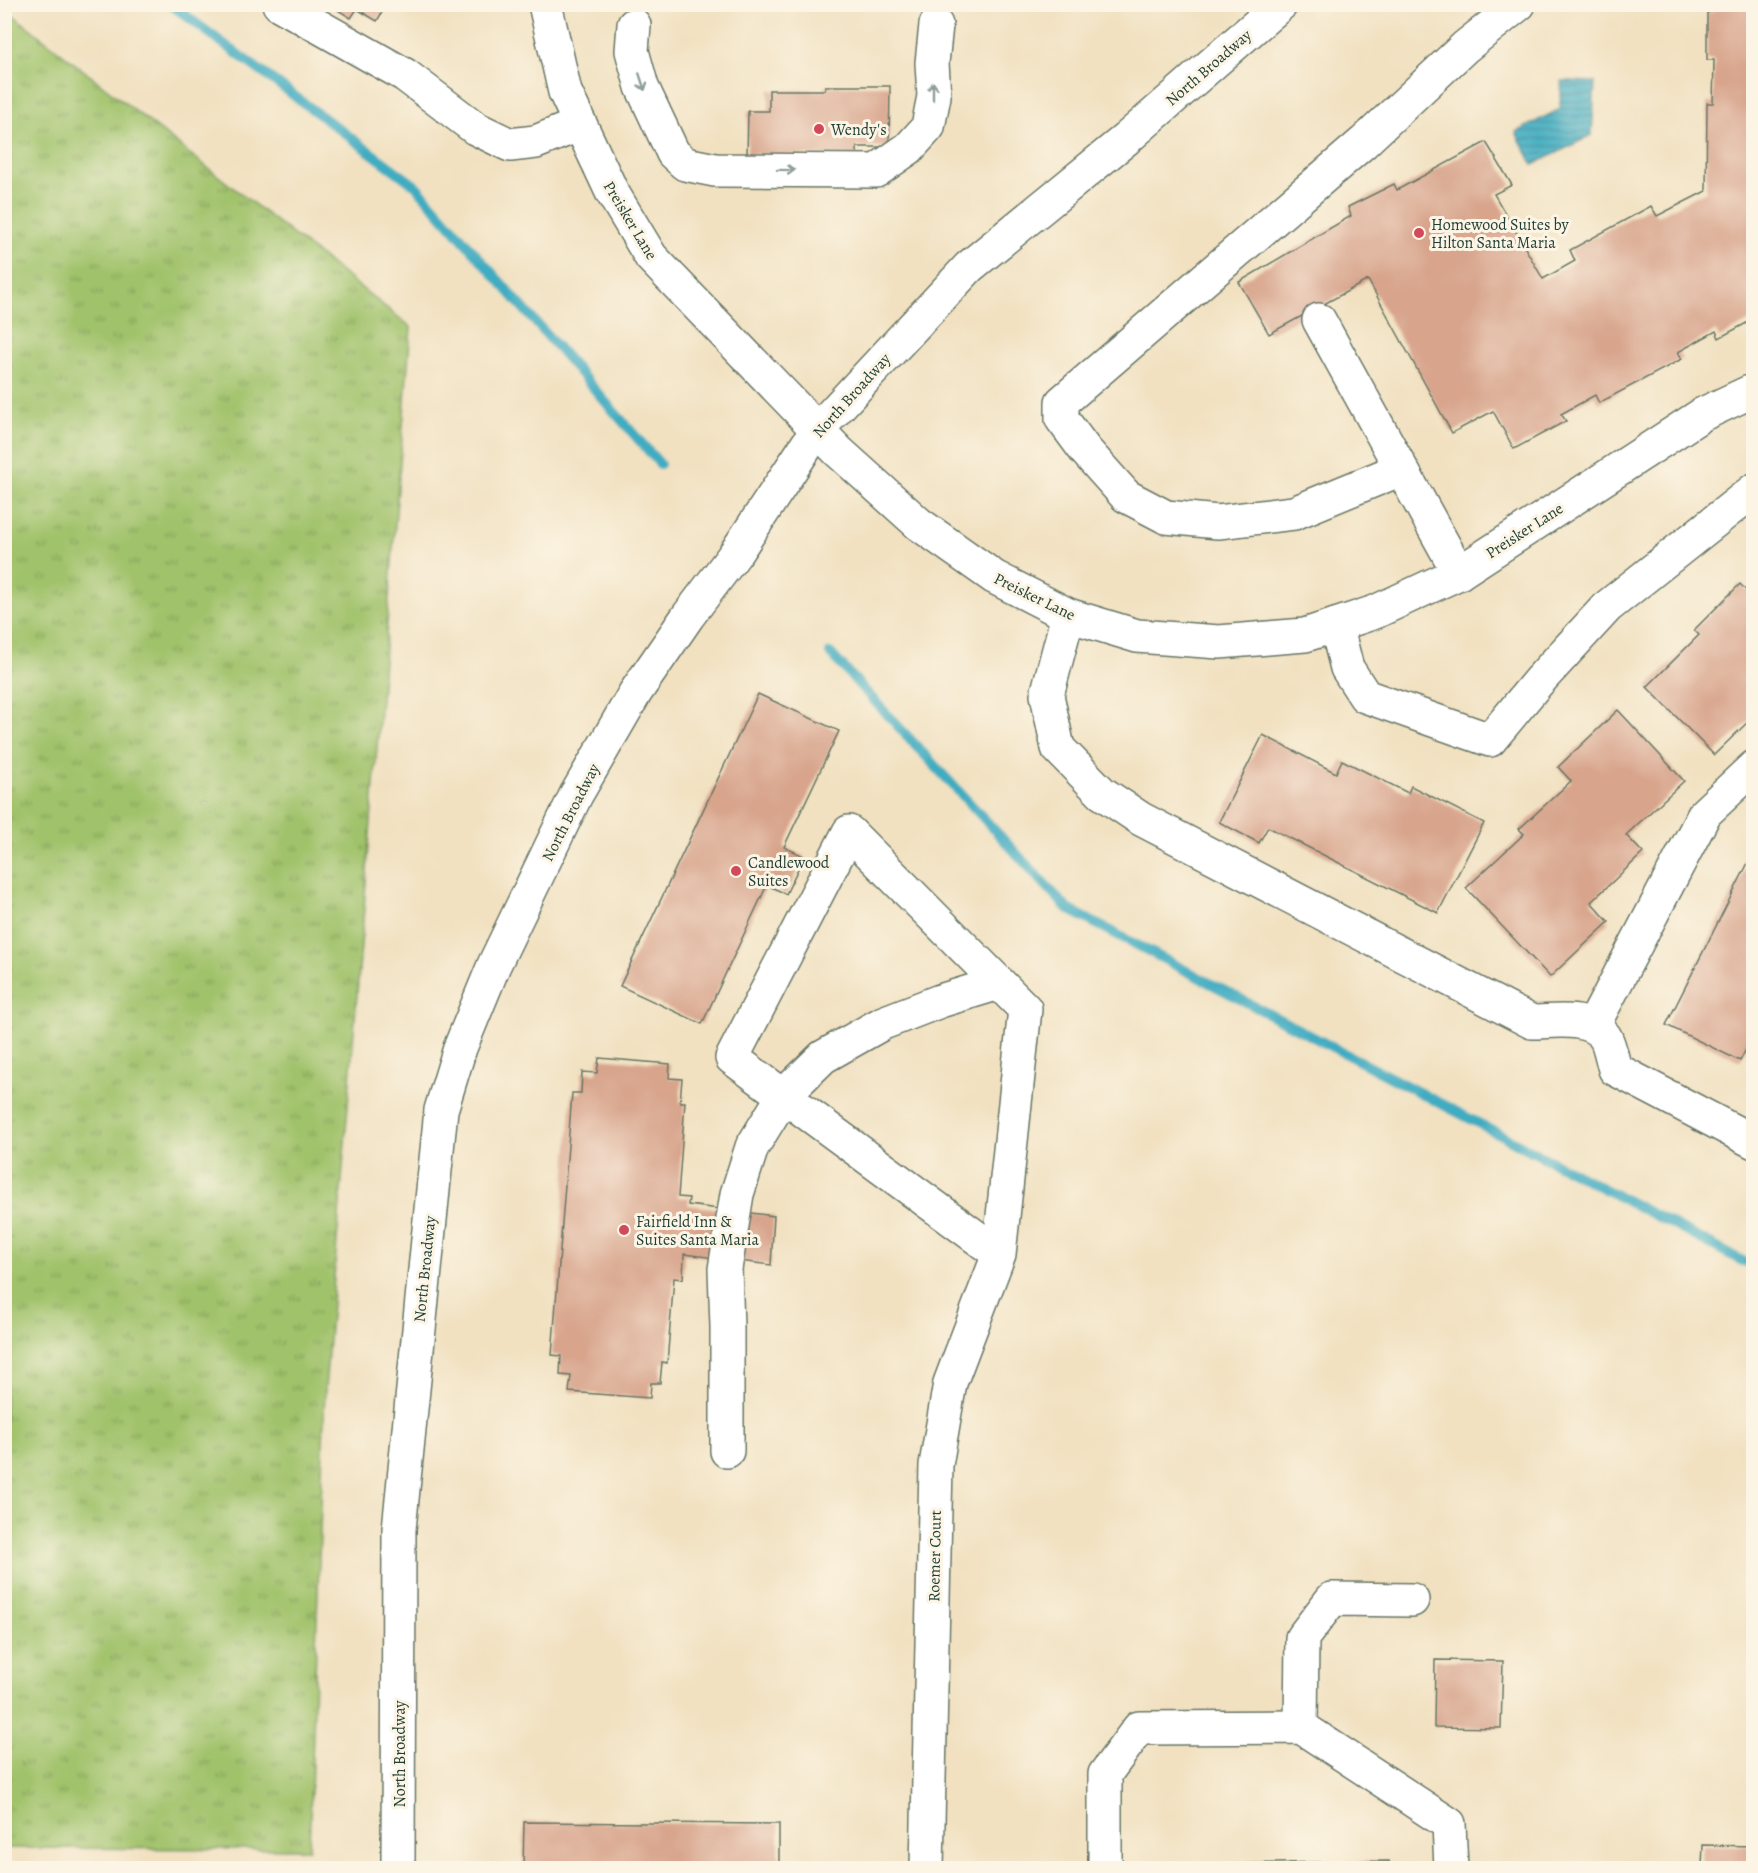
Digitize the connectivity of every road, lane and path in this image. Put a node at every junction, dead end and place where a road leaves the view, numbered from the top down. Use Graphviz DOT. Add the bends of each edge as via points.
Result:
graph roads {
  1 [pos="279,4"];
  2 [pos="545,4"];
  3 [pos="1281,4"];
  4 [pos="1519,4"];
  5 [pos="634,25"];
  6 [pos="936,25"];
  7 [pos="580,124"];
  8 [pos="1319,320"];
  9 [pos="1754,390"];
  10 [pos="817,430"];
  11 [pos="1401,469"];
  12 [pos="1754,490"];
  13 [pos="1459,573"];
  14 [pos="1068,615"];
  15 [pos="1336,625"];
  16 [pos="1754,767"];
  17 [pos="999,983"];
  18 [pos="1593,1026"];
  19 [pos="784,1095"];
  20 [pos="1754,1142"];
  21 [pos="999,1254"];
  22 [pos="727,1451"];
  23 [pos="1412,1600"];
  24 [pos="1301,1726"];
  25 [pos="398,1869"];
  26 [pos="927,1869"];
  27 [pos="1105,1869"];
  28 [pos="1451,1869"];
  1 -- 7 [label="street" via="405,75 475,128 510,145 536,142"];
  2 -- 7 [label="street, Preisker Lane" via="565,92"];
  3 -- 10 [label="street, North Broadway" via="1126,139 969,267"];
  4 -- 11 [label="street" via="1465,47 1364,142 1062,402 1062,419 1126,496 1166,517 1218,522 1294,513"];
  5 -- 6 [label="street, one-way" via="632,51 642,87 673,153 685,164 715,170 876,171 909,148 928,127 934,96"];
  7 -- 10 [label="street, Preisker Lane" via="612,192 651,257"];
  8 -- 11 [label="street"];
  9 -- 13 [label="street, Preisker Lane" via="1703,414"];
  10 -- 14 [label="street, Preisker Lane" via="919,524 994,577"];
  10 -- 25 [label="street, North Broadway" via="735,554 635,693 576,795 494,965 460,1048 441,1110 399,1529"];
  11 -- 13 [label="street"];
  12 -- 15 [label="street" via="1607,607 1490,740 1365,696 1347,668"];
  13 -- 15 [label="street, Preisker Lane" via="1375,612"];
  14 -- 15 [label="street, Preisker Lane" via="1137,636 1219,642 1305,635"];
  14 -- 18 [label="street" via="1047,695 1058,748 1102,793 1141,819 1532,1022 1581,1022"];
  16 -- 18 [label="street" via="1705,813"];
  17 -- 19 [label="street" via="883,1023 823,1057"];
  17 -- 19 [label="street" via="849,832 732,1058"];
  17 -- 21 [label="street, Roemer Court" via="1025,1009"];
  18 -- 20 [label="street" via="1605,1038 1615,1069"];
  19 -- 21 [label="street"];
  19 -- 22 [label="street" via="752,1147 737,1194 725,1269"];
  21 -- 26 [label="street, Roemer Court" via="950,1383 936,1465"];
  23 -- 24 [label="street" via="1332,1599 1302,1638"];
  24 -- 27 [label="street" via="1139,1728 1105,1774"];
  24 -- 28 [label="street" via="1449,1824"];
}
